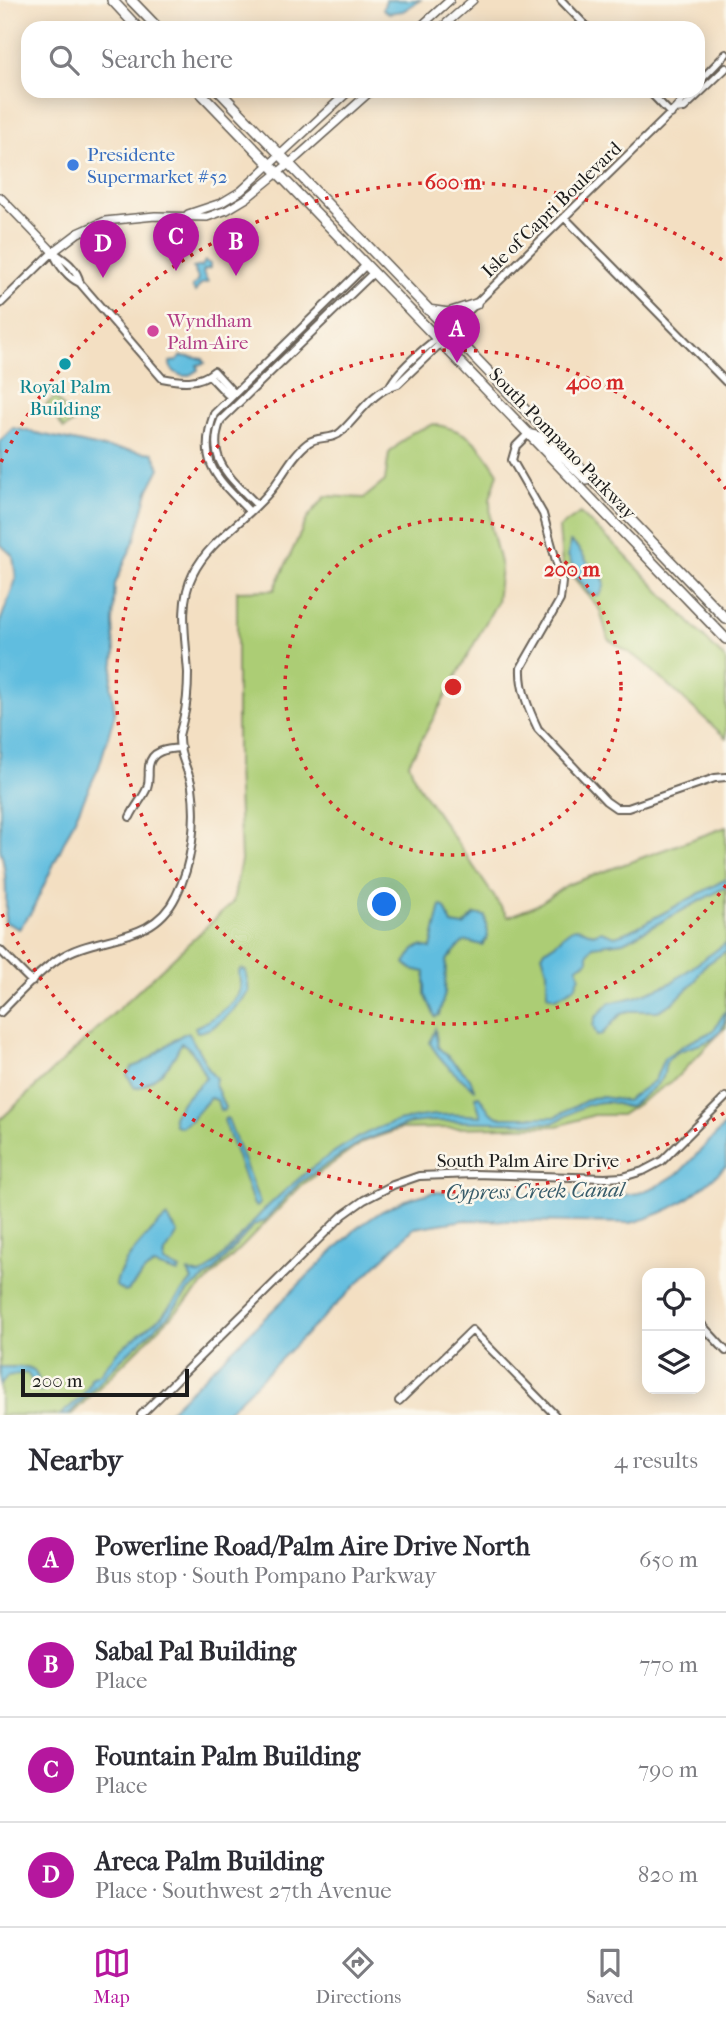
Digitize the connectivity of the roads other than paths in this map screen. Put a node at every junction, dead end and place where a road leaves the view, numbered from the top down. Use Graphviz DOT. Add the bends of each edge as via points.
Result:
graph roads {
  1 [pos="112,0"];
  2 [pos="131,0"];
  3 [pos="450,0"];
  4 [pos="472,0"];
  5 [pos="561,0"];
  6 [pos="132,21"];
  7 [pos="151,21"];
  8 [pos="427,21"];
  9 [pos="449,21"];
  10 [pos="581,21"];
  11 [pos="726,54"];
  12 [pos="726,68"];
  13 [pos="705,76"];
  14 [pos="705,88"];
  15 [pos="206,98"];
  16 [pos="226,98"];
  17 [pos="341,98"];
  18 [pos="363,98"];
  19 [pos="657,98"];
  20 [pos="684,98"];
  21 [pos="694,98"];
  22 [pos="673,111"];
  23 [pos="280,155"];
  24 [pos="288,164"];
  25 [pos="274,168"];
  26 [pos="0,197"];
  27 [pos="565,218"];
  28 [pos="53,252"];
  29 [pos="370,269"];
  30 [pos="0,304"];
  31 [pos="476,304"];
  32 [pos="428,310"];
  33 [pos="312,318"];
  34 [pos="319,325"];
  35 [pos="448,331"];
  36 [pos="440,340"];
  37 [pos="275,354"];
  38 [pos="282,360"];
  39 [pos="726,382"];
  40 [pos="234,393"];
  41 [pos="528,434"];
  42 [pos="595,483"];
  43 [pos="257,505"];
  44 [pos="250,512"];
  45 [pos="726,619"];
  46 [pos="726,639"];
  47 [pos="180,748"];
  48 [pos="726,777"];
  49 [pos="130,817"];
  50 [pos="0,950"];
  51 [pos="32,982"];
  52 [pos="0,1013"];
  53 [pos="726,1097"];
  54 [pos="705,1328"];
  55 [pos="726,1351"];
  56 [pos="399,1401"];
  57 [pos="141,1415"];
  58 [pos="555,1415"];
  1 -- 6 [label="main road"];
  2 -- 7 [label="main road"];
  3 -- 8 [label="street"];
  4 -- 9 [label="street"];
  5 -- 10 [label="street"];
  11 -- 13 [label="street"];
  12 -- 14 [label="street, Isle of Capri Boulevard"];
  15 -- 25 [label="main road, South Pompano Parkway"];
  16 -- 23 [label="main road, South Pompano Parkway"];
  17 -- 23 [label="street"];
  18 -- 24 [label="street"];
  19 -- 22 [label="street"];
  20 -- 22 [label="street, Isle of Capri Boulevard"];
  21 -- 22 [label="street, Isle of Capri Boulevard"];
  22 -- 27 [label="street, Isle of Capri Boulevard"];
  23 -- 24 [label="main road, South Pompano Parkway"];
  23 -- 25 [label="street"];
  24 -- 25 [label="street"];
  24 -- 32 [label="main road, South Pompano Parkway"];
  25 -- 28 [label="street" via="247,198 227,210 207,217 105,221 83,230"];
  25 -- 29 [label="main road, South Pompano Parkway"];
  26 -- 28 [label="street"];
  27 -- 31 [label="street, Isle of Capri Boulevard"];
  27 -- 39 [label="street"];
  28 -- 30 [label="street"];
  28 -- 40 [label="street" via="65,259 80,283 162,378 202,380 211,373 227,394"];
  29 -- 33 [label="street"];
  29 -- 34 [label="street"];
  29 -- 36 [label="main road, South Pompano Parkway"];
  31 -- 32 [label="main road" via="448,313"];
  31 -- 35 [label="street, Isle of Capri Boulevard"];
  32 -- 35 [label="main road, South Pompano Parkway"];
  33 -- 34 [label="street"];
  33 -- 37 [label="street"];
  34 -- 38 [label="street"];
  35 -- 36 [label="street, Isle of Capri Boulevard"];
  35 -- 42 [label="main road, South Pompano Parkway"];
  36 -- 41 [label="main road, South Pompano Parkway"];
  36 -- 43 [label="street, Isle of Capri Boulevard" via="398,384 373,397 337,436 308,442"];
  37 -- 38 [label="street"];
  37 -- 40 [label="street"];
  38 -- 43 [label="street" via="221,419 218,429 216,451 221,464"];
  40 -- 44 [label="street" via="214,414 206,442 213,469"];
  41 -- 42 [label="main road" via="544,438 581,477"];
  41 -- 46 [label="main road, South Pompano Parkway"];
  41 -- 48 [label="street" via="516,446 512,460 543,514 562,582 560,600 521,668 520,680 538,729 616,808"];
  42 -- 45 [label="main road, South Pompano Parkway"];
  43 -- 44 [label="street, Isle of Capri Boulevard"];
  44 -- 47 [label="street, Isle of Capri Boulevard" via="202,559 188,586 187,695"];
  47 -- 49 [label="street" via="153,756 147,787"];
  47 -- 51 [label="street" via="192,789 193,822 191,847 175,899 150,925 58,958"];
  50 -- 51 [label="street"];
  51 -- 52 [label="street"];
  53 -- 57 [label="street, South Palm Aire Drive" via="662,1161 631,1175 418,1176 364,1200 343,1215"];
  54 -- 55 [label="street"];
  56 -- 58 [label="street" via="472,1330"];
}
